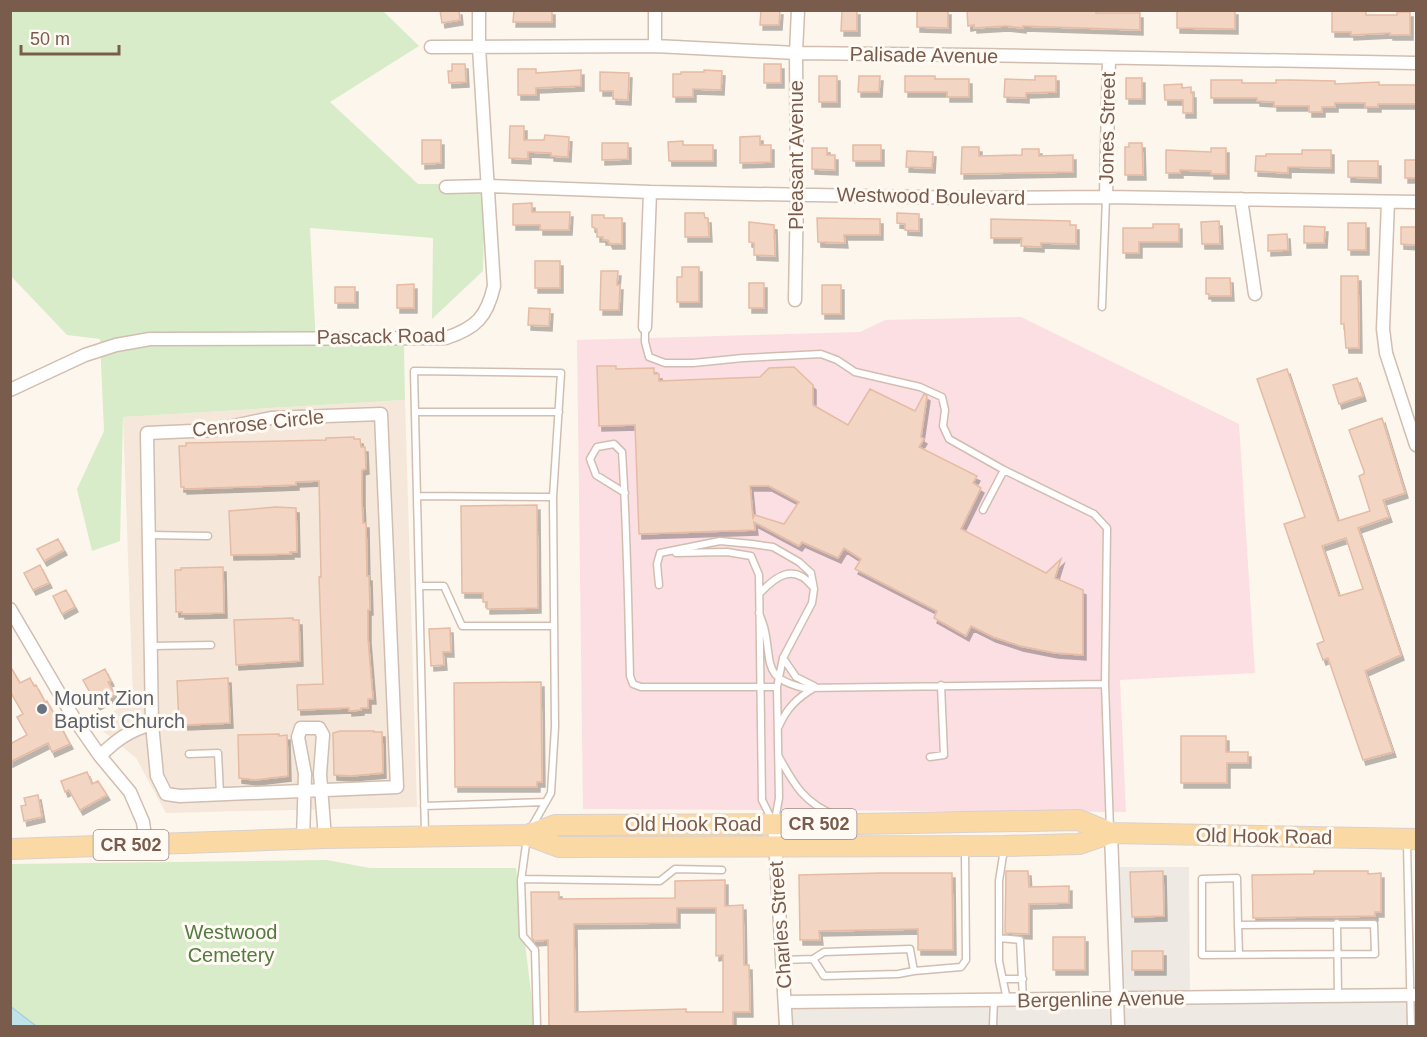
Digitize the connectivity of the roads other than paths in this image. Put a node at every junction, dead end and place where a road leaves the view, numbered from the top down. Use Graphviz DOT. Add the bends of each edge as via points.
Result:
graph roads {
  1 [pos="479,10"];
  2 [pos="655,10"];
  3 [pos="798,10"];
  4 [pos="655,46"];
  5 [pos="431,47"];
  6 [pos="479,48"];
  7 [pos="796,53"];
  8 [pos="1109,58"];
  9 [pos="1416,63"];
  10 [pos="487,186"];
  11 [pos="446,187"];
  12 [pos="650,192"];
  13 [pos="797,194"];
  14 [pos="1106,197"];
  15 [pos="1241,200"];
  16 [pos="1388,201"];
  17 [pos="1416,202"];
  18 [pos="1255,294"];
  19 [pos="795,300"];
  20 [pos="1102,307"];
  21 [pos="645,327"];
  22 [pos="10,390"];
  23 [pos="415,412"];
  24 [pos="559,412"];
  25 [pos="1416,445"];
  26 [pos="1004,470"];
  27 [pos="625,493"];
  28 [pos="418,496"];
  29 [pos="553,497"];
  30 [pos="983,510"];
  31 [pos="150,535"];
  32 [pos="208,536"];
  33 [pos="660,553"];
  34 [pos="658,585"];
  35 [pos="419,586"];
  36 [pos="814,589"];
  37 [pos="760,593"];
  38 [pos="10,609"];
  39 [pos="759,613"];
  40 [pos="554,626"];
  41 [pos="211,645"];
  42 [pos="151,646"];
  43 [pos="783,658"];
  44 [pos="779,678"];
  45 [pos="1105,684"];
  46 [pos="941,685"];
  47 [pos="760,687"];
  48 [pos="777,687"];
  49 [pos="818,687"];
  50 [pos="152,723"];
  51 [pos="778,728"];
  52 [pos="189,754"];
  53 [pos="100,756"];
  54 [pos="778,756"];
  55 [pos="930,757"];
  56 [pos="321,790"];
  57 [pos="305,791"];
  58 [pos="220,795"];
  59 [pos="546,802"];
  60 [pos="424,806"];
  61 [pos="774,823"];
  62 [pos="857,824"];
  63 [pos="1111,833"];
  64 [pos="527,835"];
  65 [pos="425,837"];
  66 [pos="325,838"];
  67 [pos="303,839"];
  68 [pos="1412,839"];
  69 [pos="146,844"];
  70 [pos="965,846"];
  71 [pos="1004,846"];
  72 [pos="775,847"];
  73 [pos="10,849"];
  74 [pos="722,870"];
  75 [pos="521,879"];
  76 [pos="1408,913"];
  77 [pos="1416,913"];
  78 [pos="1337,923"];
  79 [pos="1238,925"];
  80 [pos="999,938"];
  81 [pos="1338,953"];
  82 [pos="1413,953"];
  83 [pos="1239,954"];
  84 [pos="813,959"];
  85 [pos="782,960"];
  86 [pos="914,970"];
  87 [pos="1023,979"];
  88 [pos="1003,980"];
  89 [pos="1413,995"];
  90 [pos="1338,996"];
  91 [pos="1118,998"];
  92 [pos="1023,999"];
  93 [pos="994,1000"];
  94 [pos="1007,1000"];
  95 [pos="785,1002"];
  96 [pos="537,1026"];
  97 [pos="786,1026"];
  98 [pos="993,1026"];
  99 [pos="1118,1026"];
  100 [pos="1411,1026"];
  1 -- 6 [label="street, Pascack Road"];
  2 -- 4 [label="street"];
  3 -- 7 [label="street, Pleasant Avenue"];
  4 -- 6 [label="street, Palisade Avenue"];
  4 -- 7 [label="street, Palisade Avenue"];
  5 -- 6 [label="street, Palisade Avenue"];
  6 -- 10 [label="street, Pascack Road"];
  7 -- 8 [label="street, Palisade Avenue"];
  7 -- 13 [label="street, Pleasant Avenue"];
  8 -- 9 [label="street, Palisade Avenue"];
  8 -- 14 [label="street, Jones Street"];
  10 -- 11 [label="street, Westwood Boulevard"];
  10 -- 12 [label="street, Westwood Boulevard"];
  10 -- 22 [label="street, Pascack Road" via="494,286 490,305 465,332 446,338 150,339 85,355"];
  12 -- 13 [label="street, Westwood Boulevard"];
  12 -- 21 [label="street"];
  13 -- 14 [label="street, Westwood Boulevard"];
  13 -- 19 [label="street, Pleasant Avenue"];
  14 -- 15 [label="street, Westwood Boulevard"];
  14 -- 20 [label="lane"];
  15 -- 16 [label="street, Westwood Boulevard"];
  15 -- 18 [label="street"];
  16 -- 17 [label="street, Westwood Boulevard"];
  16 -- 25 [label="street" via="1383,329 1388,361"];
  21 -- 26 [label="lane" via="650,357 665,363 820,354 855,372 920,387 942,397 949,439"];
  23 -- 24 [label="lane"];
  23 -- 24 [label="lane" via="414,371 561,373"];
  23 -- 28 [label="lane"];
  24 -- 29 [label="lane"];
  26 -- 30 [label="lane"];
  26 -- 45 [label="lane" via="1094,514 1107,528"];
  27 -- 27 [label="lane" via="622,452 614,444 597,447 590,459 596,475"];
  27 -- 47 [label="lane" via="633,684"];
  28 -- 29 [label="lane"];
  28 -- 35 [label="lane"];
  29 -- 40 [label="lane"];
  31 -- 32 [label="lane"];
  31 -- 42 [label="street, Cenrose Circle"];
  31 -- 56 [label="street, Cenrose Circle" via="147,433 215,430 272,418 381,414 397,787"];
  33 -- 34 [label="lane"];
  33 -- 36 [label="lane" via="720,541 773,547 811,573"];
  33 -- 37 [label="lane" via="727,552 751,556 759,574"];
  35 -- 40 [label="lane" via="444,586 462,626"];
  35 -- 60 [label="lane"];
  36 -- 37 [label="lane" via="805,578 782,574"];
  36 -- 43 [label="lane" via="812,603"];
  37 -- 39 [label="lane"];
  38 -- 53 [label="street"];
  39 -- 44 [label="lane" via="770,668"];
  39 -- 47 [label="lane"];
  40 -- 59 [label="lane" via="555,727 551,793"];
  41 -- 42 [label="lane"];
  42 -- 50 [label="street, Cenrose Circle"];
  43 -- 44 [label="lane"];
  43 -- 49 [label="lane" via="796,677"];
  44 -- 48 [label="lane"];
  44 -- 49 [label="lane" via="804,688"];
  45 -- 46 [label="lane"];
  45 -- 63 [label="lane"];
  46 -- 49 [label="lane"];
  46 -- 55 [label="lane" via="944,755"];
  47 -- 48 [label="lane"];
  47 -- 61 [label="lane" via="762,800"];
  48 -- 51 [label="lane"];
  49 -- 51 [label="lane" via="796,700"];
  50 -- 53 [label="street" via="115,741"];
  50 -- 58 [label="street, Cenrose Circle" via="157,776 166,794"];
  51 -- 54 [label="lane"];
  52 -- 58 [label="lane" via="218,753"];
  53 -- 69 [label="street" via="130,792"];
  54 -- 61 [label="lane" via="779,798"];
  54 -- 62 [label="lane" via="801,794 827,813"];
  56 -- 57 [label="street, Cenrose Circle"];
  56 -- 57 [label="street" via="323,735 319,728 302,728 298,737"];
  56 -- 66 [label="street"];
  57 -- 58 [label="street, Cenrose Circle"];
  57 -- 67 [label="street"];
  59 -- 60 [label="lane"];
  59 -- 64 [label="lane"];
  60 -- 65 [label="lane"];
  61 -- 62 [label="main road, Old Hook Road / CR 502"];
  61 -- 64 [label="main road, Old Hook Road / CR 502" via="556,825"];
  61 -- 72 [label="street, Charles Street"];
  62 -- 63 [label="main road, Old Hook Road / CR 502" via="1080,820"];
  63 -- 68 [label="main road, Old Hook Road / CR 502"];
  63 -- 71 [label="main road, Old Hook Road / CR 502" via="1079,844"];
  63 -- 91 [label="street"];
  64 -- 65 [label="main road, Old Hook Road / CR 502"];
  64 -- 72 [label="main road, Old Hook Road / CR 502" via="559,847"];
  64 -- 75 [label="lane"];
  65 -- 66 [label="main road, Old Hook Road / CR 502"];
  66 -- 67 [label="main road, Old Hook Road / CR 502"];
  67 -- 69 [label="main road, Old Hook Road / CR 502"];
  68 -- 76 [label="lane"];
  69 -- 73 [label="main road, Old Hook Road / CR 502"];
  70 -- 71 [label="main road, Old Hook Road / CR 502"];
  70 -- 72 [label="main road, Old Hook Road / CR 502"];
  70 -- 86 [label="lane" via="966,960 961,967"];
  71 -- 80 [label="lane" via="999,881"];
  72 -- 85 [label="street, Charles Street"];
  74 -- 75 [label="lane" via="675,869 660,881"];
  75 -- 96 [label="lane" via="523,936 535,950 536,959"];
  76 -- 77 [label="lane"];
  76 -- 82 [label="lane"];
  78 -- 79 [label="lane"];
  78 -- 81 [label="lane"];
  78 -- 81 [label="lane" via="1374,924 1375,954"];
  79 -- 83 [label="lane"];
  79 -- 83 [label="lane" via="1237,878 1202,879 1202,955"];
  80 -- 87 [label="lane" via="1020,940"];
  80 -- 88 [label="lane"];
  81 -- 83 [label="lane"];
  81 -- 90 [label="lane"];
  82 -- 89 [label="lane"];
  84 -- 85 [label="lane"];
  84 -- 86 [label="lane" via="824,975 898,974"];
  84 -- 86 [label="lane" via="824,952 910,949"];
  85 -- 95 [label="street, Charles Street"];
  87 -- 88 [label="lane"];
  87 -- 92 [label="lane"];
  88 -- 94 [label="lane"];
  89 -- 90 [label="street, Bergenline Avenue"];
  89 -- 100 [label="lane"];
  90 -- 91 [label="street, Bergenline Avenue"];
  91 -- 92 [label="street, Bergenline Avenue"];
  91 -- 99 [label="street"];
  92 -- 94 [label="street, Bergenline Avenue"];
  93 -- 94 [label="street, Bergenline Avenue"];
  93 -- 95 [label="street, Bergenline Avenue"];
  93 -- 98 [label="lane"];
  95 -- 97 [label="street, Charles Street"];
}
